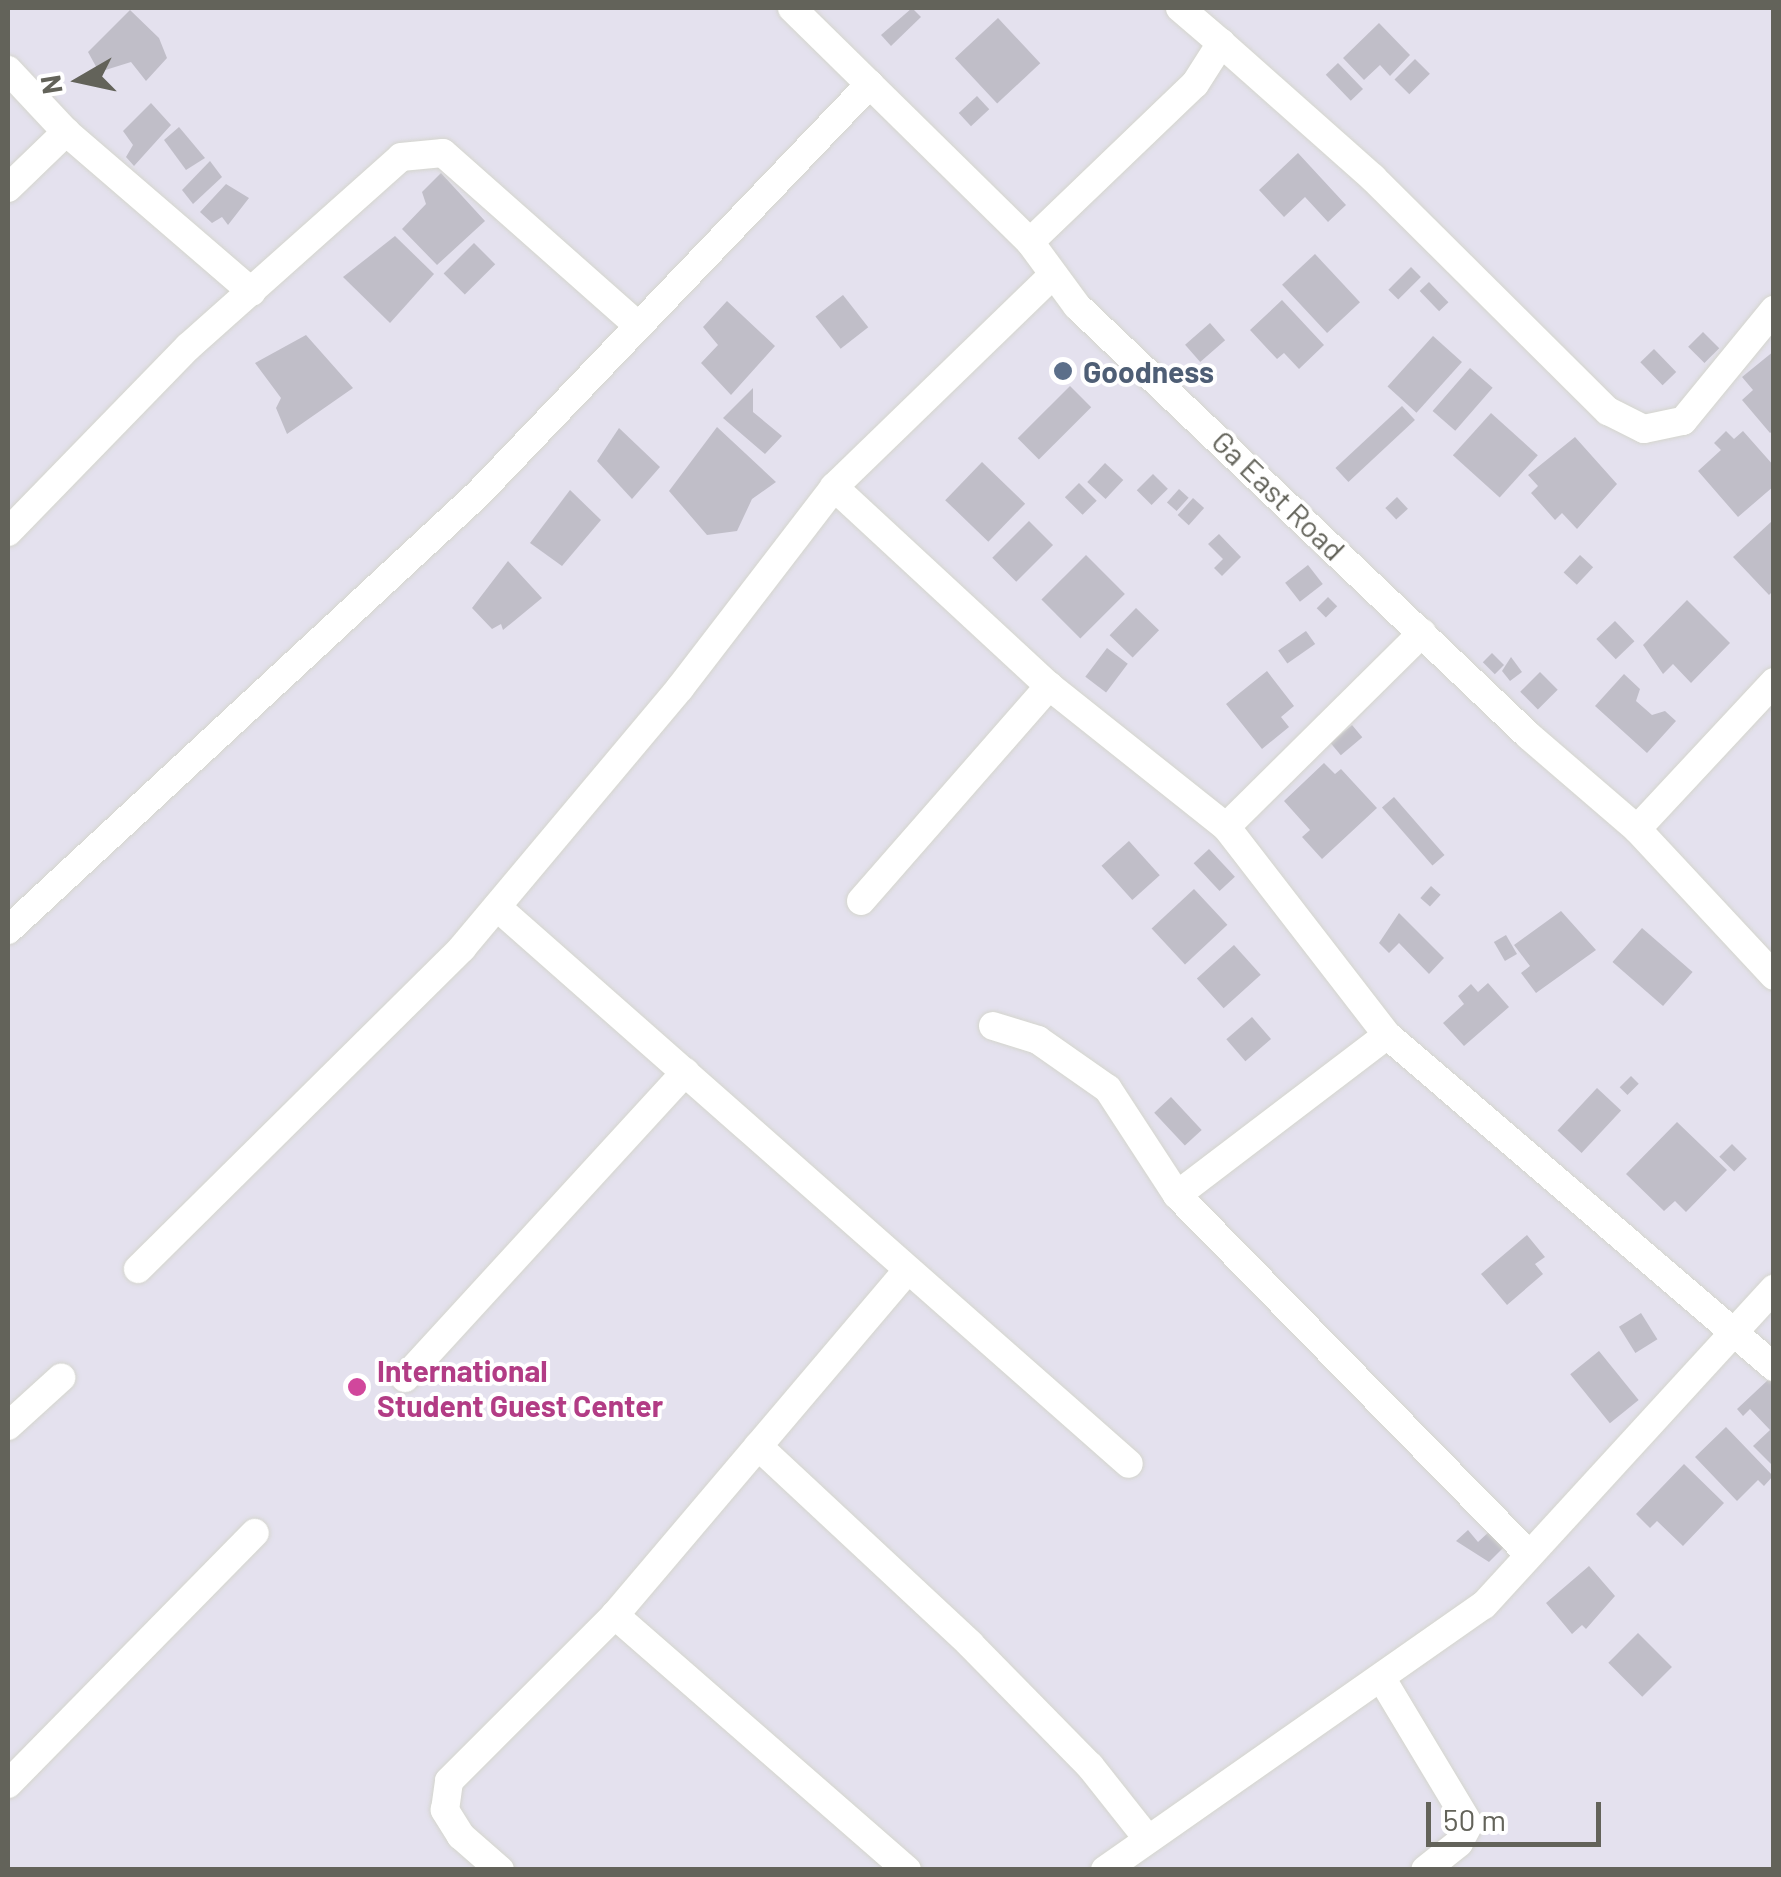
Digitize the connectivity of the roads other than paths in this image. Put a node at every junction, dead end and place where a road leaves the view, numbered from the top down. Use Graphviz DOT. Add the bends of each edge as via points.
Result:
graph roads {
  1 [pos="792,8"];
  2 [pos="1180,8"];
  3 [pos="1221,43"];
  4 [pos="8,70"];
  5 [pos="870,84"];
  6 [pos="66,132"];
  7 [pos="8,188"];
  8 [pos="1030,242"];
  9 [pos="1052,275"];
  10 [pos="252,292"];
  11 [pos="1774,310"];
  12 [pos="636,324"];
  13 [pos="834,486"];
  14 [pos="8,532"];
  15 [pos="1422,633"];
  16 [pos="1774,682"];
  17 [pos="1049,686"];
  18 [pos="1226,827"];
  19 [pos="1637,830"];
  20 [pos="861,900"];
  21 [pos="497,906"];
  22 [pos="8,930"];
  23 [pos="1774,976"];
  24 [pos="993,1026"];
  25 [pos="1387,1035"];
  26 [pos="685,1072"];
  27 [pos="1177,1194"];
  28 [pos="138,1269"];
  29 [pos="907,1271"];
  30 [pos="1774,1289"];
  31 [pos="1735,1329"];
  32 [pos="1774,1367"];
  33 [pos="62,1378"];
  34 [pos="405,1378"];
  35 [pos="8,1426"];
  36 [pos="758,1446"];
  37 [pos="1129,1464"];
  38 [pos="255,1533"];
  39 [pos="1526,1552"];
  40 [pos="615,1615"];
  41 [pos="1382,1679"];
  42 [pos="8,1784"];
  43 [pos="1147,1838"];
  44 [pos="500,1870"];
  45 [pos="907,1870"];
  46 [pos="1106,1870"];
  47 [pos="1424,1870"];
  1 -- 5 [label="street, Ga East Road"];
  2 -- 3 [label="street"];
  3 -- 8 [label="street" via="1196,84"];
  3 -- 11 [label="street" via="1374,178 1608,410 1644,429 1683,421"];
  4 -- 6 [label="street"];
  5 -- 8 [label="street, Ga East Road"];
  5 -- 12 [label="street"];
  6 -- 7 [label="street"];
  6 -- 10 [label="street"];
  8 -- 9 [label="street, Ga East Road"];
  9 -- 13 [label="street"];
  9 -- 15 [label="street, Ga East Road"];
  10 -- 12 [label="street" via="401,157 433,152 444,154"];
  10 -- 14 [label="street" via="188,347"];
  12 -- 22 [label="street" via="478,494"];
  13 -- 17 [label="street"];
  13 -- 21 [label="street" via="680,688"];
  15 -- 18 [label="street"];
  15 -- 19 [label="street, Ga East Road"];
  16 -- 19 [label="street"];
  17 -- 18 [label="street"];
  17 -- 20 [label="street"];
  18 -- 25 [label="street"];
  19 -- 23 [label="street, Ga East Road"];
  21 -- 26 [label="street"];
  21 -- 28 [label="street"];
  24 -- 27 [label="street" via="1038,1040 1108,1089"];
  25 -- 27 [label="street"];
  25 -- 31 [label="street"];
  26 -- 29 [label="street"];
  26 -- 34 [label="street"];
  27 -- 39 [label="street"];
  29 -- 36 [label="street"];
  29 -- 37 [label="street"];
  30 -- 31 [label="street"];
  31 -- 32 [label="street"];
  31 -- 39 [label="street"];
  33 -- 35 [label="street"];
  36 -- 40 [label="street"];
  36 -- 43 [label="street" via="996,1671 1090,1766"];
  38 -- 42 [label="street"];
  39 -- 41 [label="street" via="1484,1606"];
  40 -- 44 [label="street" via="450,1782 445,1810 460,1836"];
  40 -- 45 [label="street"];
  41 -- 43 [label="street"];
  41 -- 47 [label="street" via="1469,1824 1459,1843"];
  43 -- 46 [label="street"];
}
